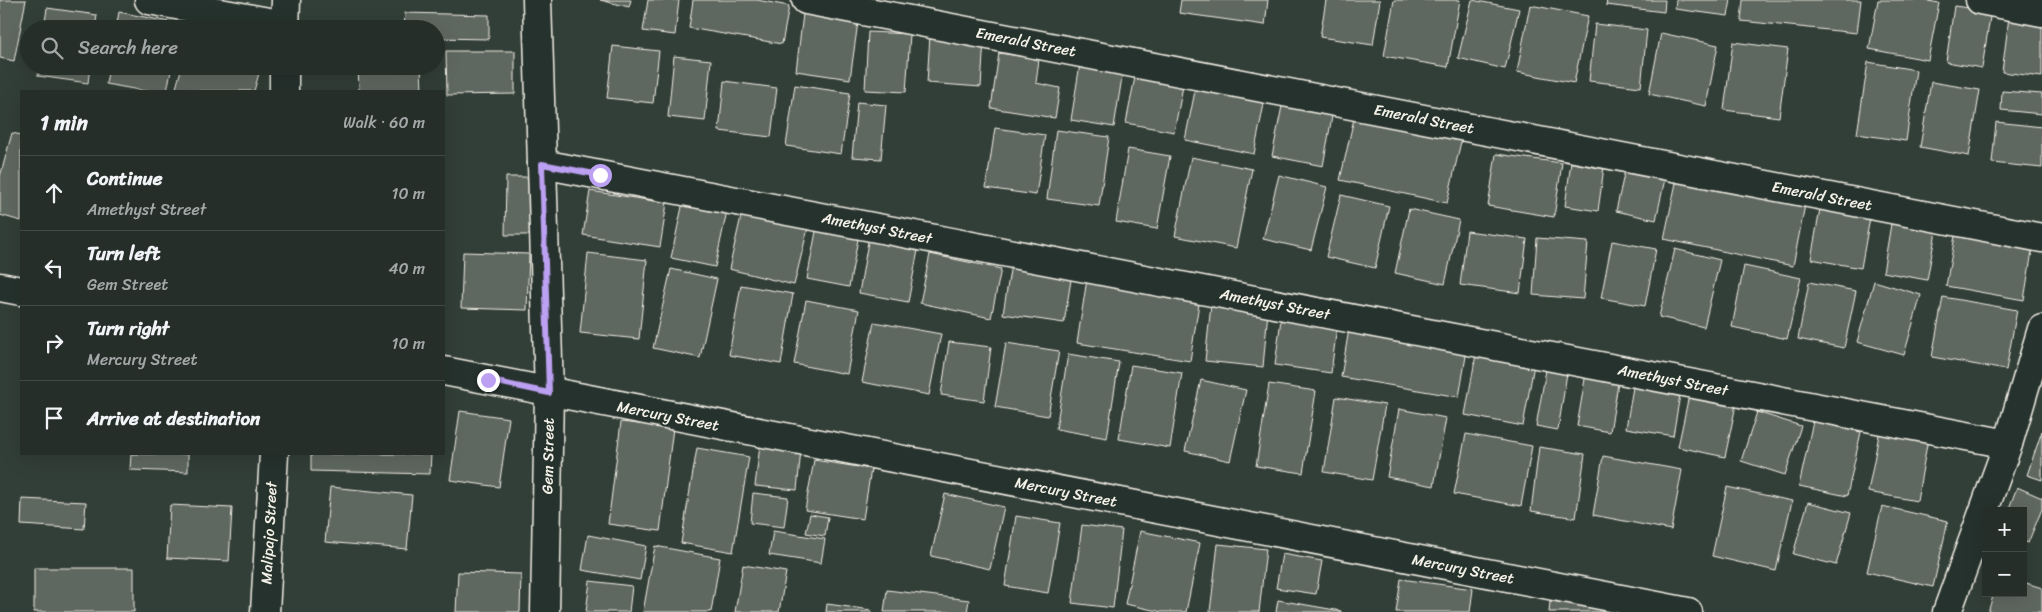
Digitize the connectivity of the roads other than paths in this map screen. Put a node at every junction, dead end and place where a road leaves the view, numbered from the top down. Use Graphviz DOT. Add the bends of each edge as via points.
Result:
graph roads {
  1 [pos="150,0"];
  2 [pos="536,0"];
  3 [pos="806,0"];
  4 [pos="1980,0"];
  5 [pos="2042,12"];
  6 [pos="285,18"];
  7 [pos="284,75"];
  8 [pos="284,90"];
  9 [pos="542,164"];
  10 [pos="2042,238"];
  11 [pos="0,287"];
  12 [pos="20,291"];
  13 [pos="2042,329"];
  14 [pos="445,371"];
  15 [pos="549,393"];
  16 [pos="2008,444"];
  17 [pos="274,455"];
  18 [pos="264,612"];
  19 [pos="545,612"];
  20 [pos="1688,612"];
  21 [pos="1947,612"];
  1 -- 6 [label="street"];
  2 -- 9 [label="street, Gem Street"];
  3 -- 10 [label="street, Emerald Street"];
  4 -- 5 [label="street"];
  7 -- 8 [label="street"];
  9 -- 15 [label="street, Gem Street"];
  9 -- 16 [label="street, Amethyst Street"];
  11 -- 12 [label="street"];
  13 -- 16 [label="street"];
  14 -- 15 [label="street, Mercury Street"];
  15 -- 19 [label="street, Gem Street"];
  15 -- 20 [label="street, Mercury Street"];
  16 -- 21 [label="street"];
  17 -- 18 [label="street, Malipajo Street"];
}
